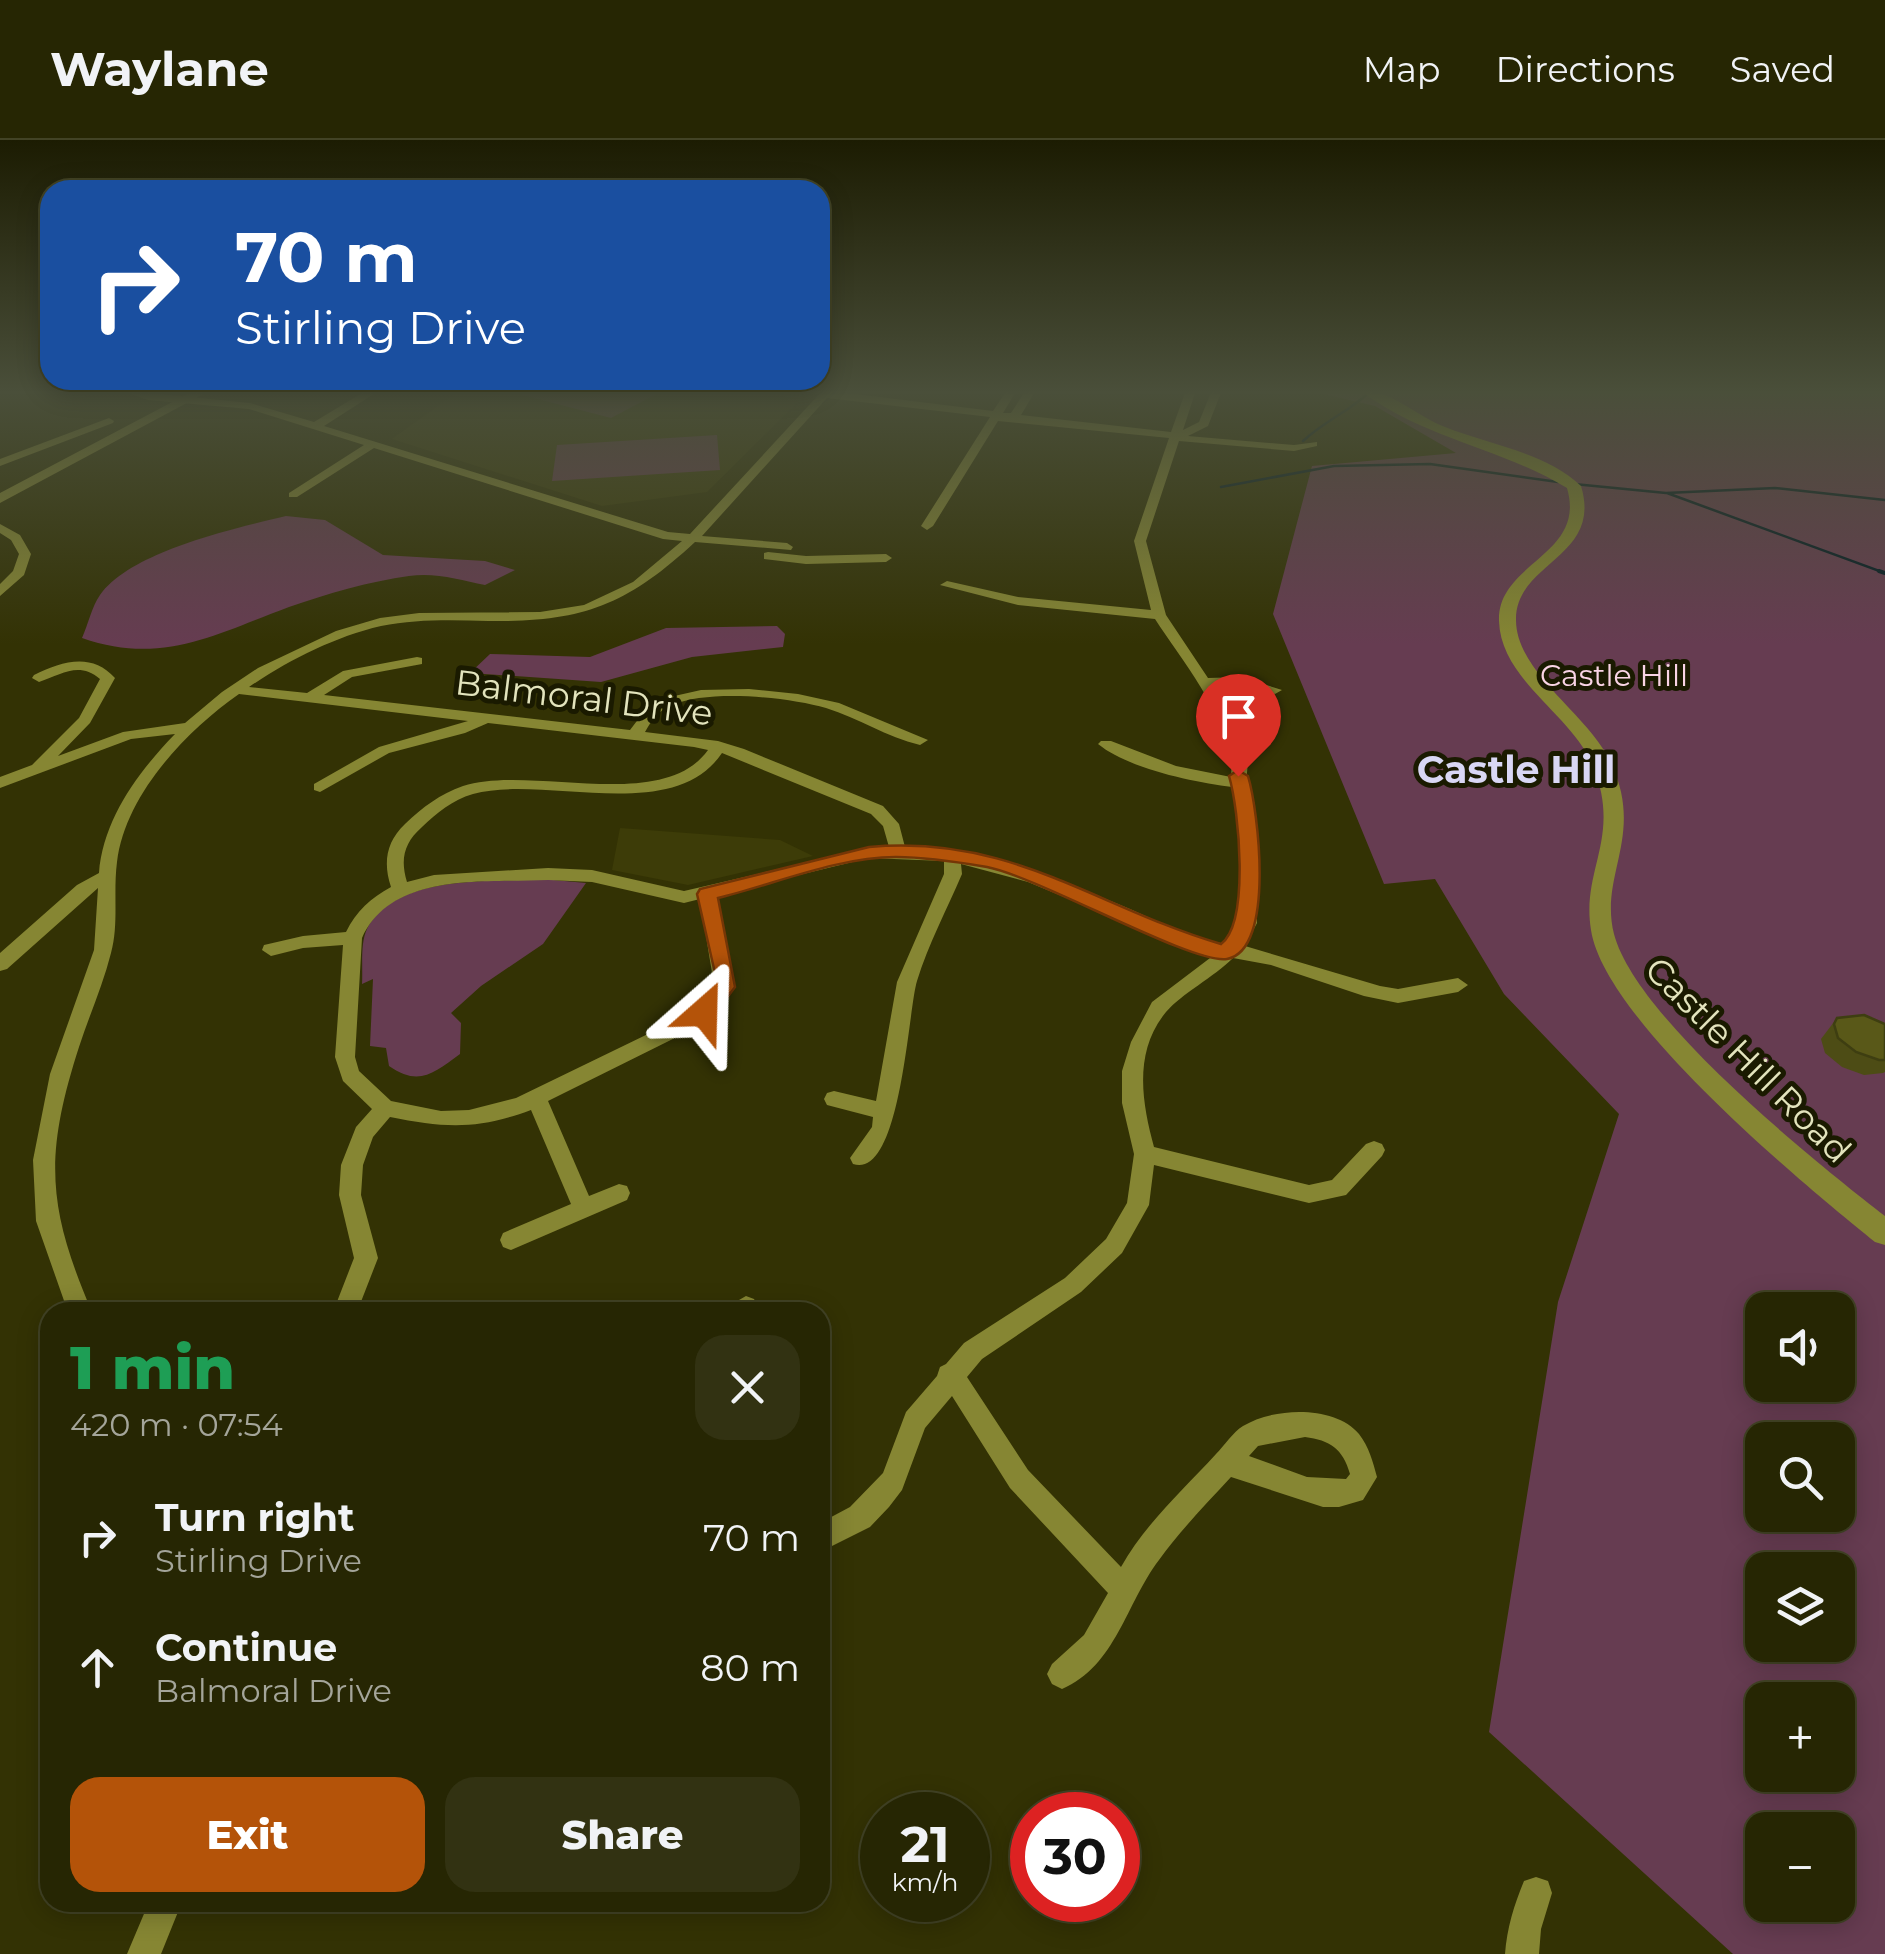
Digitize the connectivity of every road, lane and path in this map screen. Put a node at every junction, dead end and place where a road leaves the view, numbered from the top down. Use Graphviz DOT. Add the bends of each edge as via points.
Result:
graph roads {
  1 [pos="27,475"];
  2 [pos="45,475"];
  3 [pos="325,475"];
  4 [pos="477,475"];
  5 [pos="750,475"];
  6 [pos="960,475"];
  7 [pos="1164,475"];
  8 [pos="1554,475"];
  9 [pos="0,489"];
  10 [pos="293,495"];
  11 [pos="0,500"];
  12 [pos="927,526"];
  13 [pos="0,528"];
  14 [pos="688,540"];
  15 [pos="787,547"];
  16 [pos="886,558"];
  17 [pos="947,585"];
  18 [pos="0,592"];
  19 [pos="1159,615"];
  20 [pos="418,661"];
  21 [pos="39,678"];
  22 [pos="1204,682"];
  23 [pos="239,690"];
  24 [pos="1276,690"];
  25 [pos="310,698"];
  26 [pos="482,720"];
  27 [pos="192,727"];
  28 [pos="635,735"];
  29 [pos="920,740"];
  30 [pos="1106,744"];
  31 [pos="718,746"];
  32 [pos="38,767"];
  33 [pos="0,783"];
  34 [pos="1238,784"];
  35 [pos="320,786"];
  36 [pos="898,850"];
  37 [pos="952,857"];
  38 [pos="108,876"];
  39 [pos="401,888"];
  40 [pos="708,894"];
  41 [pos="353,938"];
  42 [pos="271,950"];
  43 [pos="1224,952"];
  44 [pos="0,964"];
  45 [pos="1458,985"];
  46 [pos="537,1099"];
  47 [pos="834,1099"];
  48 [pos="386,1108"];
  49 [pos="885,1112"];
  50 [pos="1374,1150"];
  51 [pos="1145,1154"];
  52 [pos="862,1158"];
  53 [pos="620,1194"];
  54 [pos="584,1209"];
  55 [pos="1885,1233"];
  56 [pos="512,1240"];
  57 [pos="76,1302"];
  58 [pos="349,1302"];
  59 [pos="949,1375"];
  60 [pos="1226,1464"];
  61 [pos="830,1533"];
  62 [pos="1122,1588"];
  63 [pos="1062,1674"];
  64 [pos="1536,1892"];
  65 [pos="162,1912"];
  66 [pos="144,1954"];
  67 [pos="1522,1954"];
  1 -- 9 [label="main road"];
  2 -- 11 [label="main road"];
  3 -- 10 [label="street"];
  4 -- 14 [label="street"];
  5 -- 14 [label="street"];
  6 -- 12 [label="street"];
  7 -- 19 [label="street" via="1140,541"];
  8 -- 55 [label="main road, Castle Hill Road" via="1574,486 1582,507 1556,555 1513,594 1507,623 1518,657 1594,747 1618,807 1604,900 1606,950 1617,974 1664,1029 1796,1159"];
  13 -- 18 [label="street" via="25,554"];
  14 -- 15 [label="street"];
  14 -- 16 [label="street" via="714,550 806,560"];
  14 -- 23 [label="street" via="641,584 593,606 529,618 418,617 359,626 296,650"];
  17 -- 19 [label="street" via="1018,601"];
  19 -- 22 [label="street"];
  20 -- 25 [label="street" via="348,674"];
  21 -- 32 [label="street" via="76,664 108,678 85,720"];
  22 -- 24 [label="street" via="1241,681"];
  22 -- 34 [label="street" via="1240,762"];
  23 -- 25 [label="street, Balmoral Drive"];
  23 -- 27 [label="street"];
  25 -- 26 [label="street, Balmoral Drive"];
  26 -- 28 [label="street, Balmoral Drive"];
  26 -- 35 [label="street" via="384,750"];
  27 -- 32 [label="street" via="128,735"];
  27 -- 38 [label="street" via="142,784 110,850"];
  28 -- 29 [label="street" via="653,710 698,694 818,702 889,734"];
  28 -- 31 [label="street, Balmoral Drive"];
  30 -- 34 [label="street" via="1134,758"];
  31 -- 36 [label="street, Balmoral Drive" via="877,810 891,824"];
  31 -- 39 [label="street" via="703,766 642,790 586,791 529,781 459,794 424,814 398,842 392,868"];
  32 -- 33 [label="street"];
  34 -- 43 [label="street" via="1247,804 1248,923"];
  36 -- 37 [label="street"];
  36 -- 40 [label="street"];
  37 -- 43 [label="street" via="1029,872"];
  37 -- 49 [label="street" via="953,874 908,982"];
  38 -- 44 [label="street" via="83,889"];
  38 -- 57 [label="street" via="108,933 62,1059 43,1192"];
  39 -- 40 [label="street" via="548,874 592,876 684,897"];
  39 -- 41 [label="street" via="362,920"];
  40 -- 46 [label="street" via="725,973 715,1001 690,1022"];
  41 -- 42 [label="street"];
  41 -- 48 [label="street" via="345,1057 350,1075"];
  43 -- 45 [label="street" via="1398,996"];
  43 -- 51 [label="street" via="1160,1007 1141,1042 1132,1103"];
  46 -- 48 [label="street" via="469,1118"];
  46 -- 54 [label="street"];
  47 -- 49 [label="street"];
  48 -- 58 [label="street" via="364,1134 352,1165 350,1195 366,1258"];
  49 -- 52 [label="street"];
  50 -- 51 [label="street" via="1338,1188 1309,1194"];
  51 -- 59 [label="street" via="1138,1204 1114,1246 1073,1285 1020,1316"];
  53 -- 54 [label="street"];
  54 -- 56 [label="street"];
  59 -- 61 [label="street" via="915,1421 893,1482 860,1517"];
  59 -- 62 [label="street" via="1019,1480"];
  60 -- 62 [label="street"];
  62 -- 63 [label="street" via="1106,1635"];
  64 -- 67 [label="street"];
  65 -- 66 [label="street"];
}
